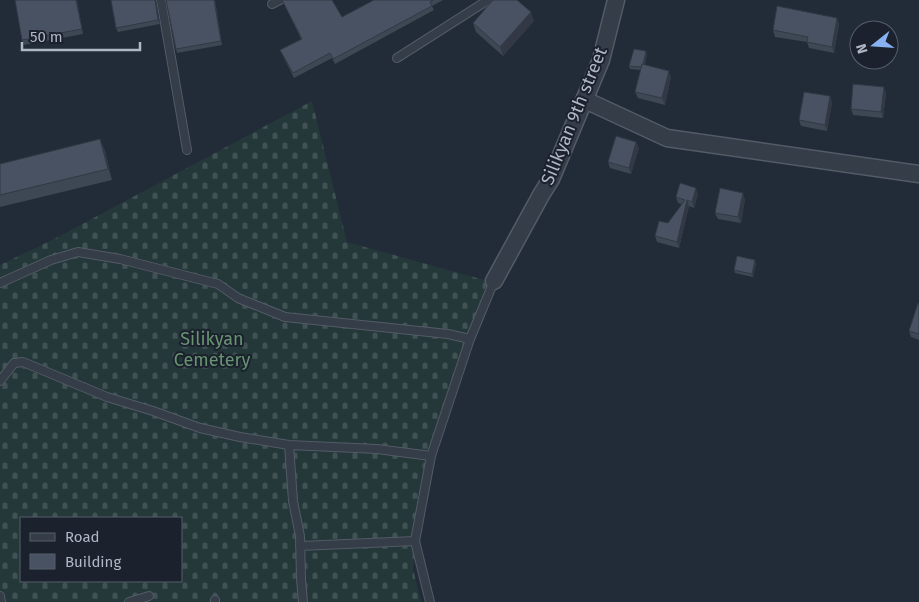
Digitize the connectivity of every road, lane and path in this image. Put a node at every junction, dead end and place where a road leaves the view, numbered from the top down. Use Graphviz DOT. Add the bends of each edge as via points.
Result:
graph roads {
  1 [pos="161,0"];
  2 [pos="280,0"];
  3 [pos="488,0"];
  4 [pos="616,0"];
  5 [pos="272,4"];
  6 [pos="397,58"];
  7 [pos="585,100"];
  8 [pos="187,150"];
  9 [pos="919,174"];
  10 [pos="494,281"];
  11 [pos="0,283"];
  12 [pos="470,338"];
  13 [pos="0,381"];
  14 [pos="290,445"];
  15 [pos="431,456"];
  16 [pos="415,541"];
  17 [pos="300,546"];
  18 [pos="0,596"];
  19 [pos="149,596"];
  20 [pos="1,602"];
  21 [pos="129,602"];
  22 [pos="303,602"];
  23 [pos="430,602"];
  1 -- 8 [label="lane"];
  2 -- 5 [label="lane"];
  3 -- 6 [label="lane"];
  4 -- 7 [label="street, Silikyan 9th street"];
  7 -- 9 [label="street" via="666,138"];
  7 -- 10 [label="street, Silikyan 9th street" via="552,179"];
  10 -- 12 [label="lane"];
  11 -- 12 [label="lane" via="51,260 78,252 120,259 218,284 238,298 285,317"];
  12 -- 15 [label="lane"];
  13 -- 14 [label="lane" via="14,363 23,362 107,397 200,428"];
  14 -- 15 [label="lane" via="377,449"];
  14 -- 17 [label="lane" via="293,501"];
  15 -- 16 [label="lane"];
  16 -- 17 [label="lane"];
  16 -- 23 [label="lane"];
  17 -- 22 [label="lane"];
  18 -- 20 [label="lane"];
  19 -- 21 [label="lane"];
}
